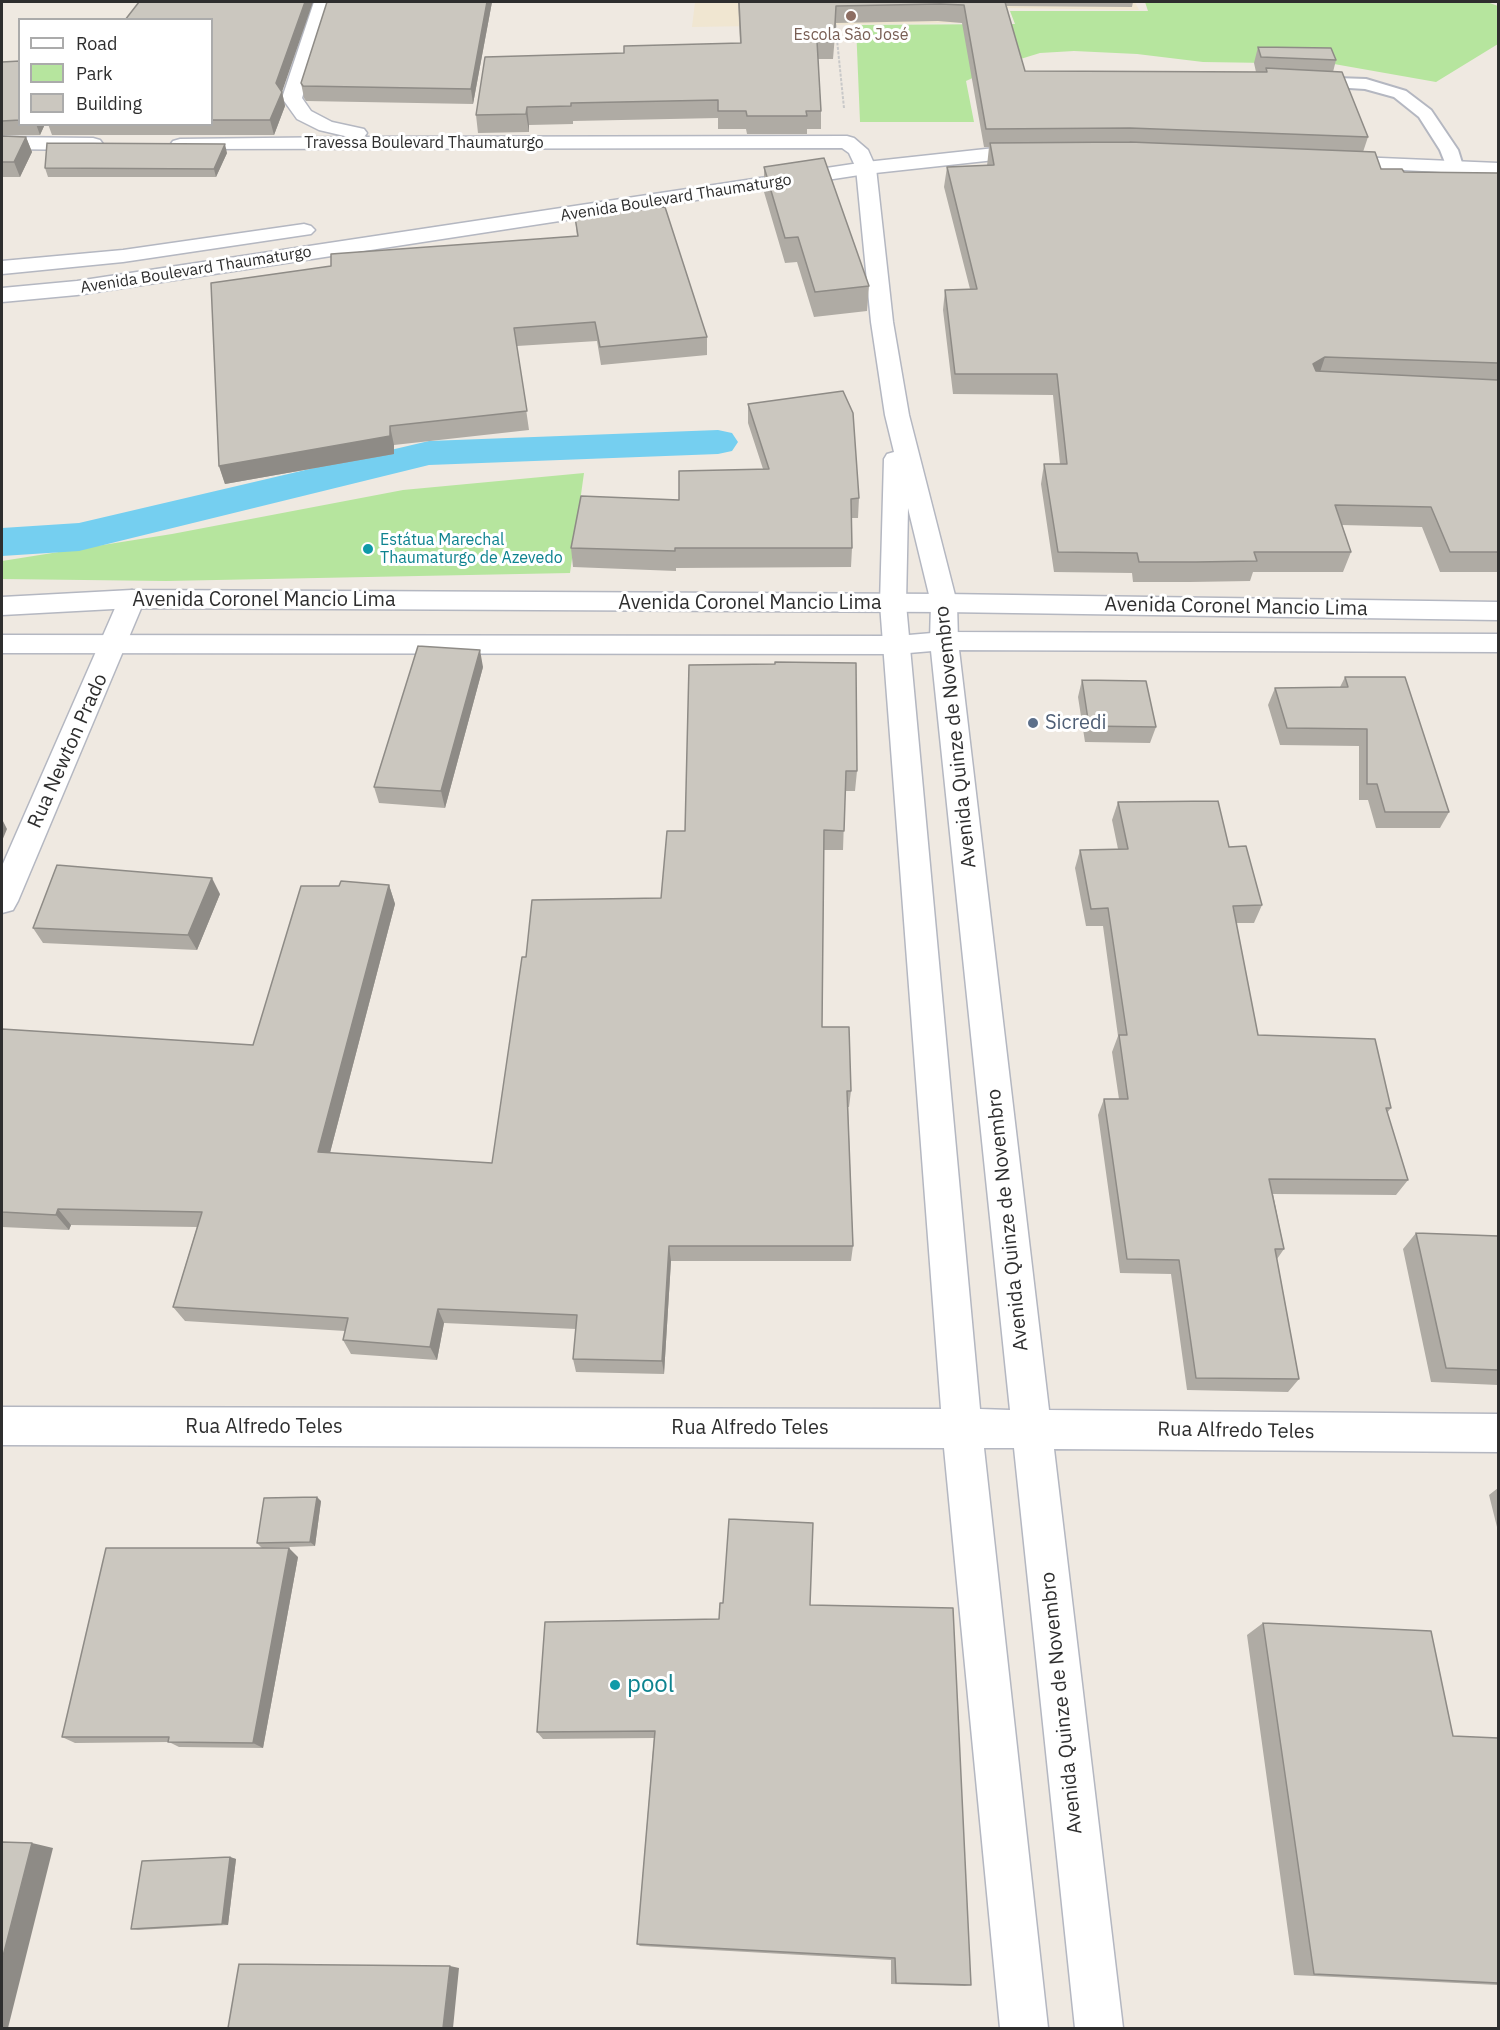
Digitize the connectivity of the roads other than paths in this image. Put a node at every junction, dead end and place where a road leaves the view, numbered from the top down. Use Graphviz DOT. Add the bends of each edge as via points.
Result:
graph roads {
  1 [pos="323,2"];
  2 [pos="1296,81"];
  3 [pos="1042,136"];
  4 [pos="436,142"];
  5 [pos="2,143"];
  6 [pos="118,144"];
  7 [pos="164,145"];
  8 [pos="1317,152"];
  9 [pos="1498,152"];
  10 [pos="857,153"];
  11 [pos="1060,154"];
  12 [pos="1452,158"];
  13 [pos="776,161"];
  14 [pos="1498,169"];
  15 [pos="358,222"];
  16 [pos="323,227"];
  17 [pos="361,244"];
  18 [pos="2,268"];
  19 [pos="2,295"];
  20 [pos="897,415"];
  21 [pos="132,599"];
  22 [pos="944,603"];
  23 [pos="893,604"];
  24 [pos="2,606"];
  25 [pos="1498,611"];
  26 [pos="944,641"];
  27 [pos="1498,643"];
  28 [pos="2,644"];
  29 [pos="114,644"];
  30 [pos="897,645"];
  31 [pos="2,901"];
  32 [pos="2,1426"];
  33 [pos="962,1429"];
  34 [pos="1032,1429"];
  35 [pos="1498,1433"];
  36 [pos="1024,2028"];
  37 [pos="1099,2028"];
  1 -- 4 [label="street" via="292,98 304,116 355,133"];
  2 -- 12 [label="lane" via="1366,84 1400,94 1425,114"];
  3 -- 10 [label="street, Avenida Boulevard Thaumaturgo"];
  4 -- 7 [label="street, Travessa Boulevard Thaumaturgo"];
  4 -- 10 [label="street, Travessa Boulevard Thaumaturgo"];
  5 -- 6 [label="street"];
  8 -- 12 [label="street"];
  9 -- 12 [label="street"];
  10 -- 11 [label="street, Avenida Boulevard Thaumaturgo"];
  10 -- 13 [label="street, Avenida Boulevard Thaumaturgo"];
  10 -- 17 [label="street, Avenida Boulevard Thaumaturgo"];
  10 -- 20 [label="street, Avenida Quinze de Novembro"];
  12 -- 14 [label="street"];
  15 -- 17 [label="street"];
  16 -- 18 [label="street, Avenida Boulevard Thaumaturgo" via="123,256"];
  17 -- 19 [label="street, Avenida Boulevard Thaumaturgo" via="77,288"];
  20 -- 22 [label="street, Avenida Quinze de Novembro"];
  20 -- 23 [label="street, Avenida Quinze de Novembro"];
  21 -- 23 [label="street, Avenida Coronel Mancio Lima"];
  21 -- 24 [label="street, Avenida Coronel Mancio Lima"];
  21 -- 29 [label="street, Rua Newton Prado"];
  22 -- 23 [label="street, Avenida Coronel Mancio Lima"];
  22 -- 25 [label="street, Avenida Coronel Mancio Lima"];
  22 -- 26 [label="street, Avenida Quinze de Novembro"];
  23 -- 30 [label="street, Avenida Quinze de Novembro"];
  26 -- 27 [label="street, Avenida Coronel Mancio Lima"];
  26 -- 30 [label="street, Avenida Coronel Mancio Lima"];
  26 -- 34 [label="street, Avenida Quinze de Novembro"];
  28 -- 29 [label="street, Avenida Coronel Mancio Lima"];
  29 -- 30 [label="street, Avenida Coronel Mancio Lima"];
  29 -- 31 [label="street, Rua Newton Prado"];
  30 -- 33 [label="street, Avenida Quinze de Novembro"];
  32 -- 33 [label="street, Rua Alfredo Teles"];
  33 -- 34 [label="street, Rua Alfredo Teles"];
  33 -- 36 [label="street, Avenida Quinze de Novembro"];
  34 -- 35 [label="street, Rua Alfredo Teles"];
  34 -- 37 [label="street, Avenida Quinze de Novembro"];
}
